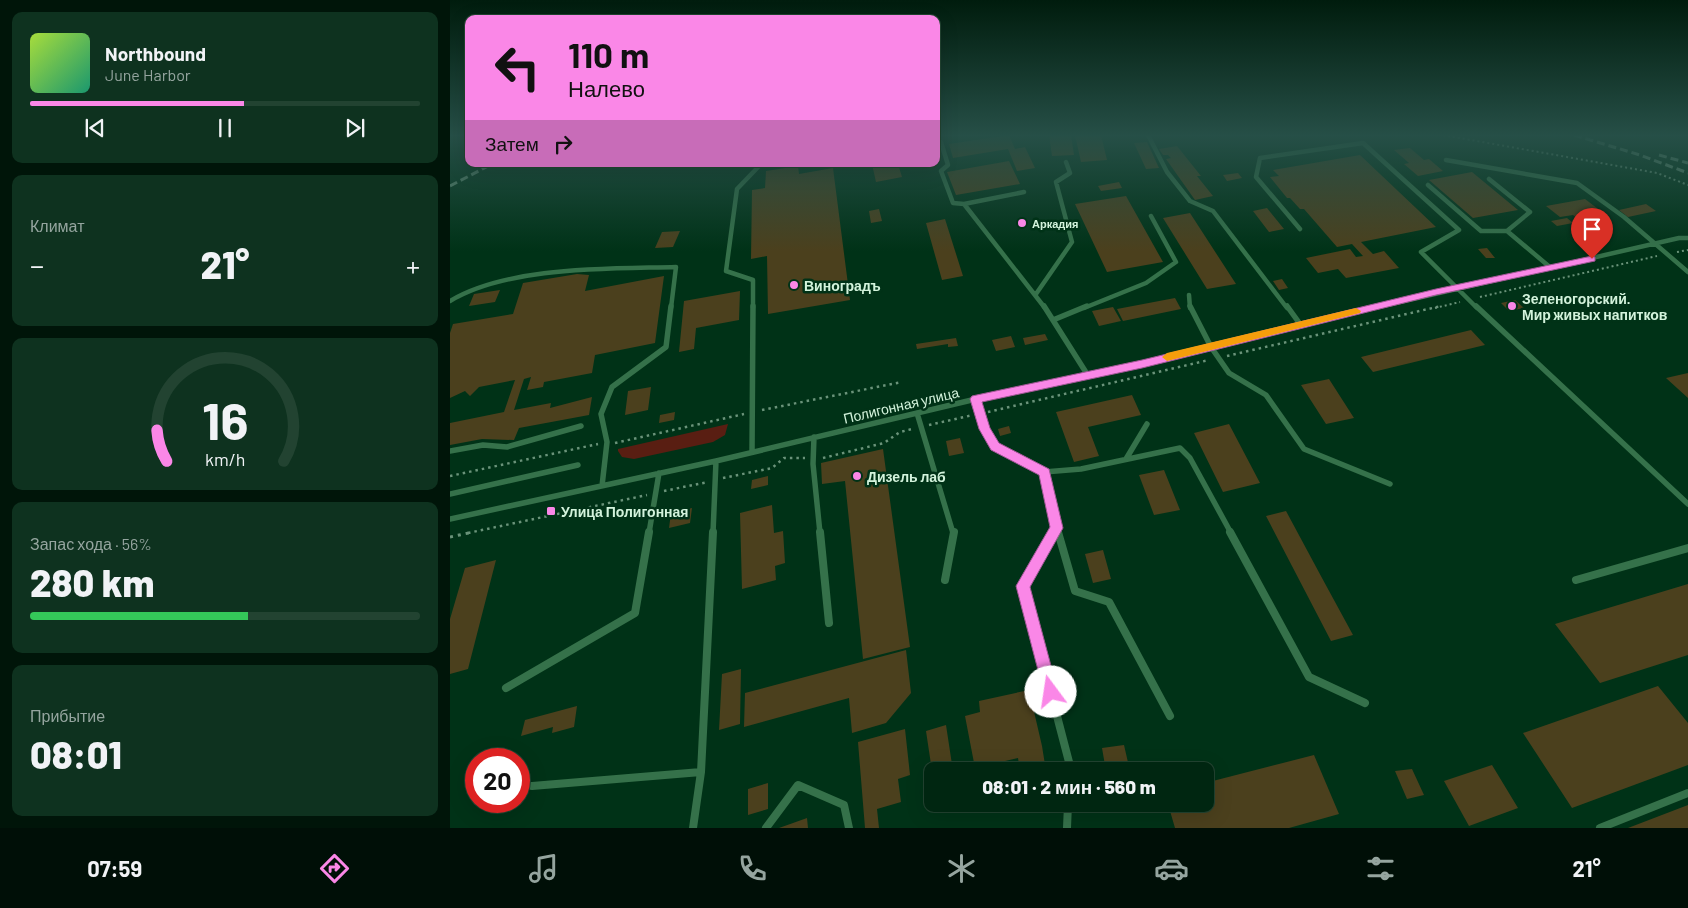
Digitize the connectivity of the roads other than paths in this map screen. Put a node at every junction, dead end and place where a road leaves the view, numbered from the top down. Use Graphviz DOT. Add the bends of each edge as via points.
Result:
graph roads {
  1 [pos="752,174"];
  2 [pos="942,174"];
  3 [pos="1068,174"];
  4 [pos="1169,174"];
  5 [pos="1257,174"];
  6 [pos="1397,174"];
  7 [pos="1527,174"];
  8 [pos="1489,179"];
  9 [pos="1428,185"];
  10 [pos="1024,192"];
  11 [pos="964,204"];
  12 [pos="1151,216"];
  13 [pos="1300,229"];
  14 [pos="1507,230"];
  15 [pos="1688,231"];
  16 [pos="1679,238"];
  17 [pos="1688,238"];
  18 [pos="1653,244"];
  19 [pos="1552,268"];
  20 [pos="1688,272"];
  21 [pos="1456,288"];
  22 [pos="1036,294"];
  23 [pos="1189,295"];
  24 [pos="450,301"];
  25 [pos="1053,320"];
  26 [pos="1300,324"];
  27 [pos="1211,347"];
  28 [pos="1087,374"];
  29 [pos="976,399"];
  30 [pos="918,413"];
  31 [pos="1147,424"];
  32 [pos="581,426"];
  33 [pos="814,438"];
  34 [pos="450,451"];
  35 [pos="752,452"];
  36 [pos="1126,459"];
  37 [pos="716,461"];
  38 [pos="578,466"];
  39 [pos="1044,472"];
  40 [pos="660,473"];
  41 [pos="1390,484"];
  42 [pos="602,486"];
  43 [pos="450,494"];
  44 [pos="1688,504"];
  45 [pos="450,519"];
  46 [pos="1057,528"];
  47 [pos="1688,548"];
  48 [pos="945,580"];
  49 [pos="1576,580"];
  50 [pos="828,623"];
  51 [pos="506,688"];
  52 [pos="1365,703"];
  53 [pos="1170,716"];
  54 [pos="1069,762"];
  55 [pos="701,772"];
  56 [pos="532,786"];
  57 [pos="1688,793"];
  58 [pos="1068,812"];
  59 [pos="693,828"];
  60 [pos="766,828"];
  61 [pos="849,828"];
  62 [pos="1067,828"];
  63 [pos="1600,828"];
  1 -- 35 [label="lane" via="737,189 726,271 753,280"];
  2 -- 11 [label="lane" via="953,203"];
  3 -- 22 [label="lane" via="1056,182 1072,242"];
  4 -- 26 [label="lane" via="1190,201 1213,211"];
  5 -- 13 [label="lane" via="1256,177"];
  6 -- 21 [label="lane" via="1459,230 1421,252"];
  7 -- 18 [label="lane" via="1577,183 1624,217"];
  8 -- 14 [label="lane" via="1530,212"];
  9 -- 14 [label="lane" via="1481,231"];
  10 -- 11 [label="lane"];
  11 -- 22 [label="lane"];
  12 -- 25 [label="lane" via="1176,262 1146,283"];
  14 -- 19 [label="lane"];
  15 -- 16 [label="lane, Полигонная улица"];
  16 -- 17 [label="lane, Полигонная улица"];
  16 -- 18 [label="lane, Полигонная улица"];
  18 -- 19 [label="lane, Полигонная улица"];
  18 -- 20 [label="lane"];
  19 -- 21 [label="lane, Полигонная улица"];
  21 -- 26 [label="lane, Полигонная улица"];
  21 -- 44 [label="lane"];
  22 -- 25 [label="lane"];
  23 -- 27 [label="lane" via="1190,309"];
  24 -- 42 [label="lane" via="490,284 571,270 676,267 666,347 612,387 600,414 609,444"];
  25 -- 28 [label="lane"];
  26 -- 27 [label="lane, Полигонная улица"];
  27 -- 28 [label="lane, Полигонная улица"];
  27 -- 41 [label="lane" via="1229,373 1266,395 1304,449"];
  28 -- 29 [label="lane, Полигонная улица"];
  29 -- 30 [label="lane, Полигонная улица"];
  29 -- 39 [label="lane" via="984,429 995,447"];
  30 -- 33 [label="lane, Полигонная улица"];
  30 -- 48 [label="lane" via="954,530"];
  31 -- 36 [label="lane"];
  32 -- 34 [label="lane" via="507,447 483,445"];
  33 -- 35 [label="lane, Полигонная улица"];
  33 -- 50 [label="lane" via="813,458"];
  35 -- 37 [label="lane, Полигонная улица"];
  36 -- 39 [label="lane" via="1081,469"];
  36 -- 52 [label="lane" via="1180,448 1190,458 1309,677"];
  37 -- 40 [label="lane, Полигонная улица"];
  37 -- 55 [label="lane"];
  38 -- 43 [label="lane"];
  39 -- 46 [label="lane"];
  40 -- 42 [label="lane, Полигонная улица"];
  40 -- 51 [label="lane" via="635,613"];
  42 -- 45 [label="lane, Полигонная улица"];
  46 -- 53 [label="lane" via="1075,590 1109,602"];
  46 -- 54 [label="lane" via="1023,586"];
  47 -- 49 [label="lane"];
  55 -- 56 [label="lane"];
  55 -- 59 [label="lane"];
  57 -- 63 [label="lane"];
  58 -- 62 [label="lane"];
  60 -- 61 [label="lane" via="798,785 844,805"];
}
